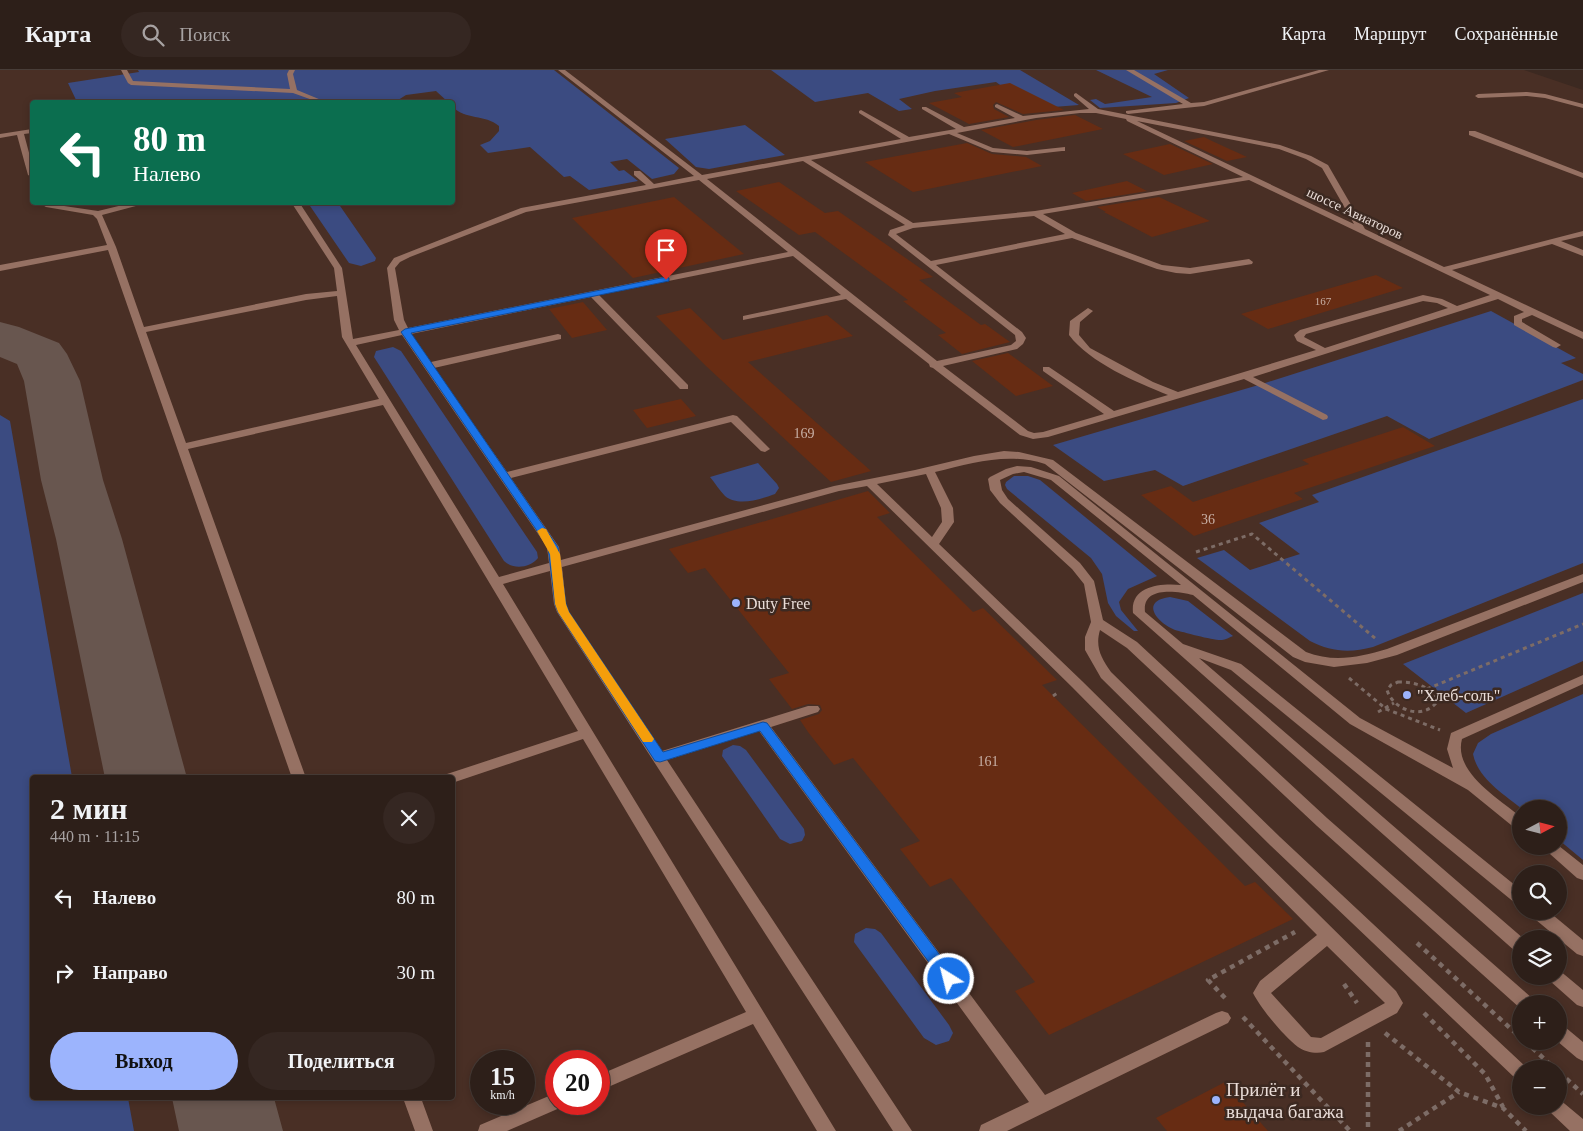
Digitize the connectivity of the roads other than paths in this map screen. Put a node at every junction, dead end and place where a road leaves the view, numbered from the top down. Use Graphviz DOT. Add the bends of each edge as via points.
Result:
graph roads {
  1 [pos="124,70"];
  2 [pos="292,70"];
  3 [pos="561,70"];
  4 [pos="1129,70"];
  5 [pos="1326,70"];
  6 [pos="294,91"];
  7 [pos="1076,95"];
  8 [pos="1478,96"];
  9 [pos="318,100"];
  10 [pos="997,106"];
  11 [pos="1191,106"];
  12 [pos="1583,106"];
  13 [pos="924,108"];
  14 [pos="1096,111"];
  15 [pos="861,112"];
  16 [pos="1116,113"];
  17 [pos="1023,118"];
  18 [pos="962,130"];
  19 [pos="30,131"];
  20 [pos="950,132"];
  21 [pos="20,133"];
  22 [pos="1472,133"];
  23 [pos="0,136"];
  24 [pos="907,139"];
  25 [pos="1062,149"];
  26 [pos="802,158"];
  27 [pos="30,159"];
  28 [pos="637,173"];
  29 [pos="1583,176"];
  30 [pos="699,177"];
  31 [pos="1248,178"];
  32 [pos="652,186"];
  33 [pos="46,205"];
  34 [pos="134,205"];
  35 [pos="297,205"];
  36 [pos="1035,213"];
  37 [pos="96,214"];
  38 [pos="912,226"];
  39 [pos="1362,232"];
  40 [pos="1583,233"];
  41 [pos="1073,235"];
  42 [pos="1553,241"];
  43 [pos="112,248"];
  44 [pos="794,253"];
  45 [pos="1583,254"];
  46 [pos="1249,262"];
  47 [pos="929,264"];
  48 [pos="0,268"];
  49 [pos="1442,270"];
  50 [pos="341,293"];
  51 [pos="593,294"];
  52 [pos="847,296"];
  53 [pos="1497,296"];
  54 [pos="1456,309"];
  55 [pos="1088,311"];
  56 [pos="1531,312"];
  57 [pos="746,318"];
  58 [pos="141,330"];
  59 [pos="405,332"];
  60 [pos="1583,336"];
  61 [pos="558,338"];
  62 [pos="350,343"];
  63 [pos="1556,345"];
  64 [pos="1324,351"];
  65 [pos="933,365"];
  66 [pos="428,366"];
  67 [pos="1046,369"];
  68 [pos="1245,376"];
  69 [pos="684,387"];
  70 [pos="1176,395"];
  71 [pos="385,401"];
  72 [pos="1112,415"];
  73 [pos="1323,417"];
  74 [pos="182,447"];
  75 [pos="765,449"];
  76 [pos="929,470"];
  77 [pos="506,476"];
  78 [pos="869,482"];
  79 [pos="933,544"];
  80 [pos="556,564"];
  81 [pos="1583,578"];
  82 [pos="495,582"];
  83 [pos="1200,594"];
  84 [pos="1097,622"];
  85 [pos="1169,641"];
  86 [pos="1305,658"];
  87 [pos="1583,678"];
  88 [pos="813,709"];
  89 [pos="763,726"];
  90 [pos="587,733"];
  91 [pos="660,757"];
  92 [pos="298,775"];
  93 [pos="455,777"];
  94 [pos="1473,786"];
  95 [pos="1512,818"];
  96 [pos="1559,855"];
  97 [pos="1583,874"];
  98 [pos="1512,892"];
  99 [pos="1547,920"];
  100 [pos="1328,936"];
  101 [pos="1512,938"];
  102 [pos="1583,949"];
  103 [pos="1566,985"];
  104 [pos="1517,995"];
  105 [pos="1583,1000"];
  106 [pos="757,1015"];
  107 [pos="1222,1018"];
  108 [pos="1567,1039"];
  109 [pos="1583,1053"];
  110 [pos="1512,1064"];
  111 [pos="610,1078"];
  112 [pos="413,1100"];
  113 [pos="1042,1105"];
  114 [pos="545,1106"];
  115 [pos="1565,1115"];
  116 [pos="424,1131"];
  117 [pos="487,1131"];
  118 [pos="828,1131"];
  119 [pos="903,1131"];
  120 [pos="988,1131"];
  121 [pos="1582,1131"];
  1 -- 6 [label="street" via="131,84"];
  2 -- 6 [label="street"];
  3 -- 30 [label="street"];
  4 -- 11 [label="street"];
  5 -- 11 [label="street"];
  6 -- 9 [label="street"];
  7 -- 14 [label="street"];
  8 -- 12 [label="street" via="1526,94"];
  10 -- 17 [label="street"];
  11 -- 16 [label="street"];
  13 -- 18 [label="street"];
  14 -- 16 [label="street"];
  14 -- 17 [label="street" via="1059,112"];
  15 -- 24 [label="street"];
  16 -- 31 [label="street, шоссе Авиаторов"];
  16 -- 39 [label="street" via="1280,147 1316,160 1331,175"];
  17 -- 18 [label="street"];
  18 -- 20 [label="street"];
  19 -- 21 [label="street"];
  20 -- 24 [label="street"];
  20 -- 25 [label="street" via="992,150"];
  21 -- 23 [label="street"];
  21 -- 27 [label="street"];
  22 -- 29 [label="street"];
  24 -- 26 [label="street"];
  26 -- 30 [label="street"];
  26 -- 38 [label="street"];
  28 -- 32 [label="street"];
  30 -- 32 [label="street"];
  30 -- 44 [label="street"];
  31 -- 36 [label="street"];
  31 -- 39 [label="street, шоссе Авиаторов"];
  32 -- 59 [label="street" via="519,211 401,258 391,268 399,320"];
  33 -- 37 [label="street"];
  34 -- 37 [label="street"];
  35 -- 50 [label="street" via="338,268"];
  36 -- 38 [label="street"];
  36 -- 41 [label="street"];
  37 -- 43 [label="street" via="101,218"];
  38 -- 47 [label="street" via="898,229 892,235"];
  39 -- 49 [label="street, шоссе Авиаторов"];
  40 -- 42 [label="street"];
  41 -- 46 [label="street" via="1176,270 1190,271"];
  41 -- 47 [label="street"];
  42 -- 45 [label="street"];
  42 -- 49 [label="street"];
  43 -- 48 [label="street"];
  43 -- 58 [label="street"];
  44 -- 51 [label="street"];
  44 -- 52 [label="street"];
  47 -- 65 [label="street" via="1022,338 1014,347"];
  49 -- 53 [label="street, шоссе Авиаторов"];
  50 -- 58 [label="street"];
  50 -- 62 [label="street" via="345,331"];
  51 -- 59 [label="street"];
  51 -- 69 [label="street"];
  52 -- 57 [label="street"];
  52 -- 65 [label="street"];
  53 -- 54 [label="street"];
  53 -- 56 [label="street, шоссе Авиаторов"];
  54 -- 64 [label="street"];
  54 -- 64 [label="street" via="1423,298 1299,335 1300,339"];
  55 -- 70 [label="street" via="1075,321 1074,335 1087,350"];
  56 -- 60 [label="street, шоссе Авиаторов"];
  56 -- 63 [label="street" via="1517,318 1517,322"];
  58 -- 74 [label="street"];
  59 -- 62 [label="street"];
  59 -- 66 [label="street"];
  61 -- 66 [label="street"];
  62 -- 71 [label="street"];
  64 -- 68 [label="street"];
  65 -- 72 [label="street" via="1024,433 1033,436"];
  66 -- 77 [label="street"];
  67 -- 72 [label="street"];
  68 -- 70 [label="street"];
  68 -- 73 [label="street"];
  70 -- 72 [label="street"];
  71 -- 74 [label="street"];
  71 -- 82 [label="street"];
  74 -- 92 [label="street"];
  75 -- 77 [label="street" via="733,418"];
  76 -- 78 [label="street"];
  76 -- 79 [label="street" via="947,508 948,522"];
  76 -- 86 [label="street" via="991,455 1015,453 1049,462"];
  77 -- 80 [label="street" via="553,547"];
  78 -- 79 [label="street"];
  78 -- 80 [label="street"];
  79 -- 100 [label="street"];
  80 -- 82 [label="street"];
  80 -- 91 [label="street" via="560,604 564,612"];
  81 -- 86 [label="street" via="1363,661 1331,664"];
  82 -- 90 [label="street"];
  83 -- 84 [label="street" via="1055,478 1023,468 1006,471 994,480 996,490 1076,566 1090,584"];
  83 -- 85 [label="street" via="1183,588 1164,588 1148,593 1138,602 1141,617"];
  83 -- 86 [label="street"];
  83 -- 94 [label="street" via="1355,722"];
  84 -- 104 [label="street" via="1132,645 1322,822"];
  84 -- 110 [label="street" via="1089,635 1092,653 1106,675"];
  85 -- 98 [label="street" via="1236,667"];
  85 -- 101 [label="street"];
  87 -- 94 [label="street" via="1456,736 1454,757"];
  88 -- 89 [label="street"];
  89 -- 91 [label="street"];
  89 -- 113 [label="street"];
  90 -- 93 [label="street"];
  90 -- 106 [label="street"];
  91 -- 119 [label="street"];
  94 -- 95 [label="street"];
  96 -- 97 [label="street"];
  99 -- 102 [label="street"];
  100 -- 100 [label="street" via="1266,986 1262,993 1266,1002 1305,1042 1316,1046 1391,1008 1394,1003"];
  103 -- 105 [label="street"];
  106 -- 111 [label="street"];
  106 -- 118 [label="street"];
  107 -- 113 [label="street"];
  108 -- 109 [label="street"];
  112 -- 116 [label="street"];
  113 -- 120 [label="street"];
  114 -- 117 [label="street"];
  115 -- 121 [label="street"];
}
